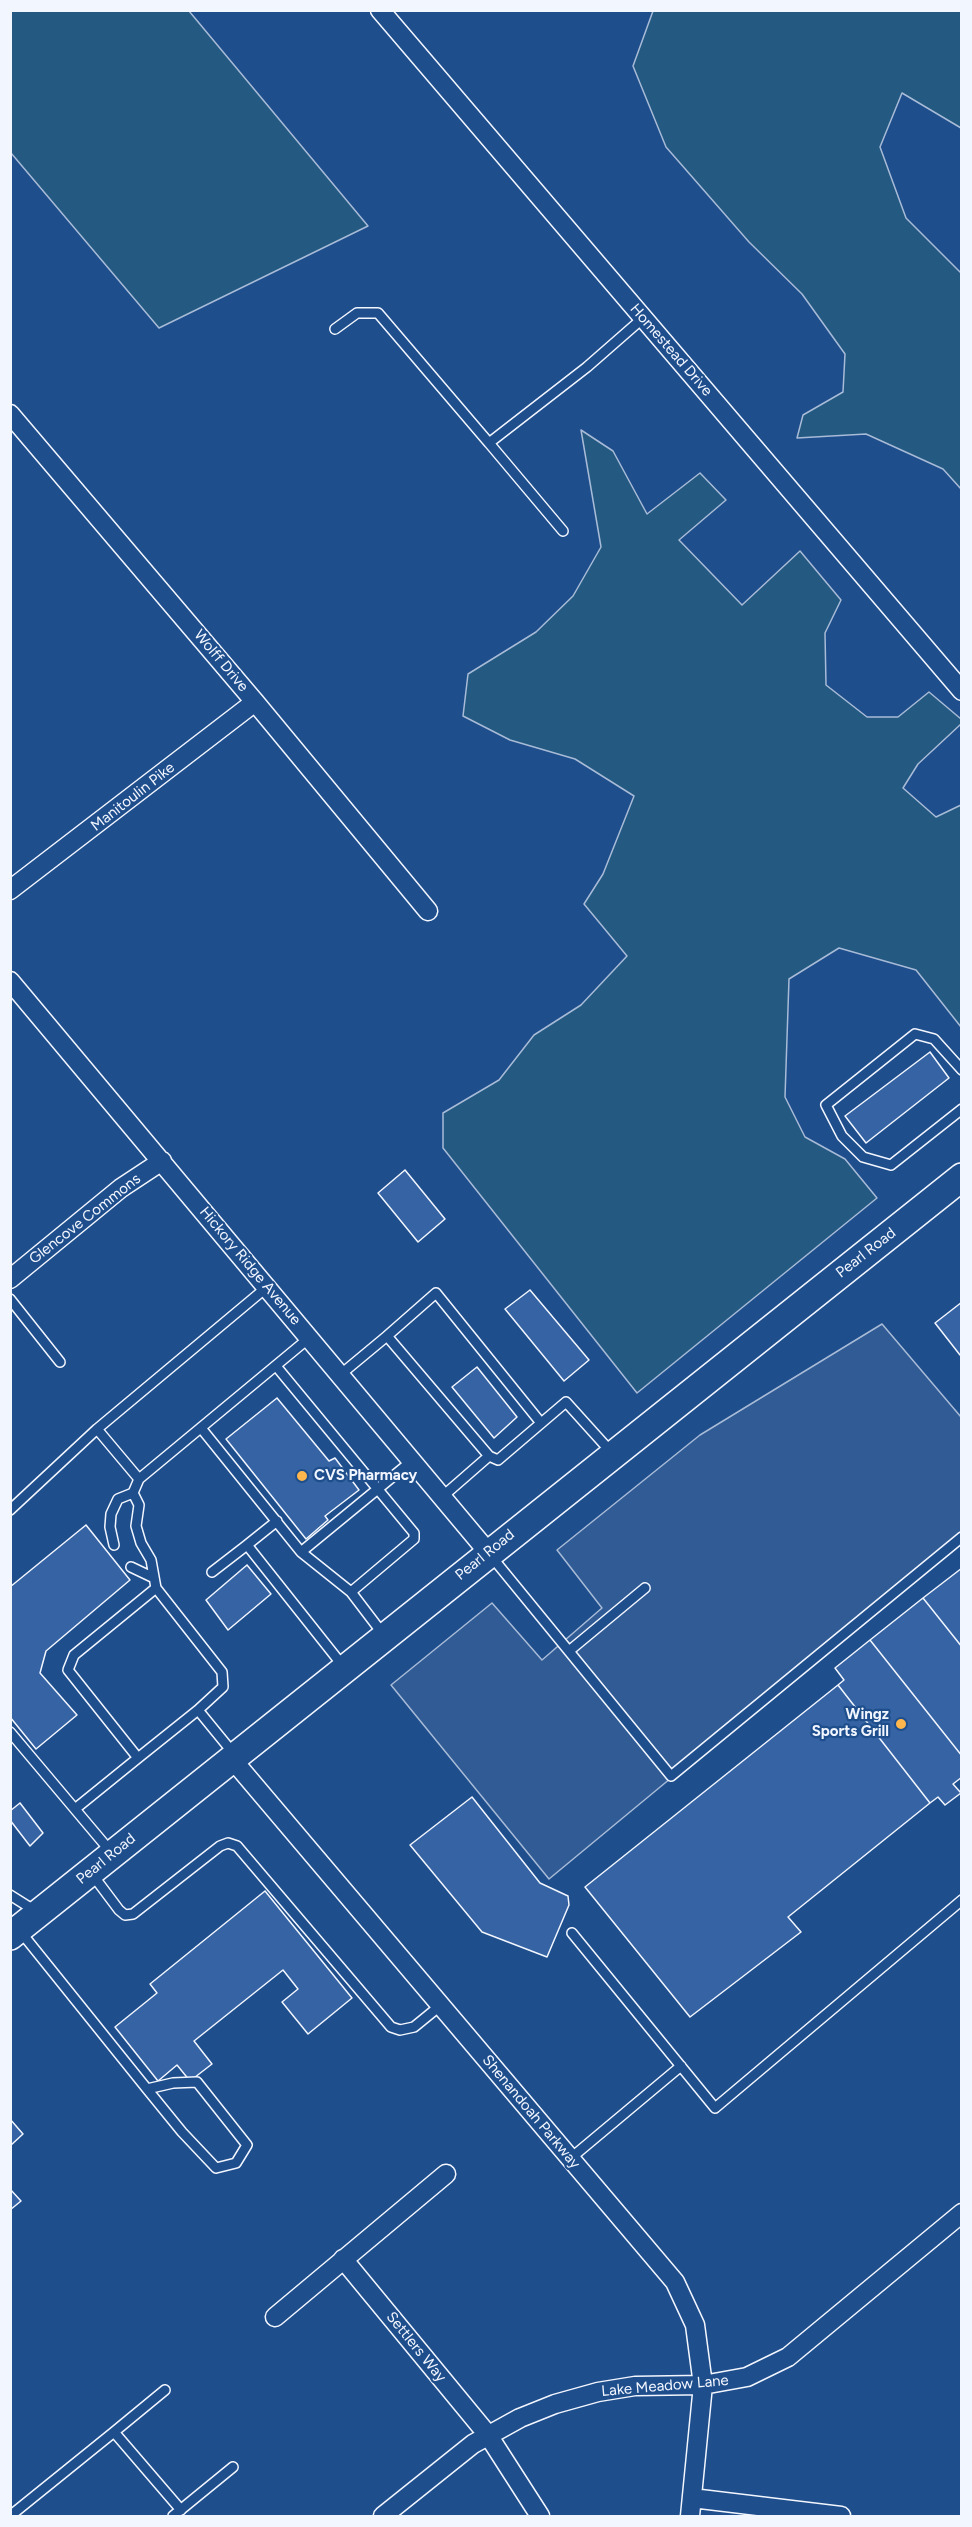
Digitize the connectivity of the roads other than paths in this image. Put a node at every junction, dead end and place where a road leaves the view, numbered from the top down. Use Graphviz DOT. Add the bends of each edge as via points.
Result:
graph roads {
  1 [pos="380,10"];
  2 [pos="643,318"];
  3 [pos="335,329"];
  4 [pos="10,414"];
  5 [pos="489,443"];
  6 [pos="563,531"];
  7 [pos="962,690"];
  8 [pos="255,702"];
  9 [pos="10,890"];
  10 [pos="428,911"];
  11 [pos="10,981"];
  12 [pos="962,1070"];
  13 [pos="962,1109"];
  14 [pos="162,1161"];
  15 [pos="962,1177"];
  16 [pos="10,1279"];
  17 [pos="267,1287"];
  18 [pos="10,1299"];
  19 [pos="387,1336"];
  20 [pos="309,1338"];
  21 [pos="60,1362"];
  22 [pos="276,1366"];
  23 [pos="340,1375"];
  24 [pos="541,1423"];
  25 [pos="201,1428"];
  26 [pos="97,1429"];
  27 [pos="612,1454"];
  28 [pos="489,1456"];
  29 [pos="413,1460"];
  30 [pos="139,1479"];
  31 [pos="378,1489"];
  32 [pos="133,1493"];
  33 [pos="442,1497"];
  34 [pos="10,1510"];
  35 [pos="277,1521"];
  36 [pos="962,1537"];
  37 [pos="114,1545"];
  38 [pos="247,1545"];
  39 [pos="301,1552"];
  40 [pos="488,1552"];
  41 [pos="131,1567"];
  42 [pos="212,1572"];
  43 [pos="152,1577"];
  44 [pos="156,1588"];
  45 [pos="645,1588"];
  46 [pos="351,1592"];
  47 [pos="384,1636"];
  48 [pos="569,1651"];
  49 [pos="345,1668"];
  50 [pos="198,1710"];
  51 [pos="10,1732"];
  52 [pos="234,1757"];
  53 [pos="138,1758"];
  54 [pos="75,1809"];
  55 [pos="113,1854"];
  56 [pos="91,1872"];
  57 [pos="10,1895"];
  58 [pos="962,1900"];
  59 [pos="23,1926"];
  60 [pos="573,1933"];
  61 [pos="441,2005"];
  62 [pos="681,2066"];
  63 [pos="147,2089"];
  64 [pos="570,2158"];
  65 [pos="446,2174"];
  66 [pos="962,2213"];
  67 [pos="343,2259"];
  68 [pos="275,2317"];
  69 [pos="703,2385"];
  70 [pos="165,2390"];
  71 [pos="114,2432"];
  72 [pos="488,2435"];
  73 [pos="233,2467"];
  74 [pos="692,2498"];
  75 [pos="177,2513"];
  76 [pos="10,2516"];
  77 [pos="383,2517"];
  78 [pos="540,2517"];
  79 [pos="690,2517"];
  80 [pos="842,2517"];
  1 -- 2 [label="street, Homestead Drive"];
  2 -- 5 [label="lane"];
  2 -- 7 [label="street, Homestead Drive"];
  3 -- 5 [label="lane" via="357,313 378,313"];
  4 -- 8 [label="street, Wolff Drive"];
  5 -- 6 [label="lane"];
  8 -- 9 [label="street, Manitoulin Pike"];
  8 -- 10 [label="street, Wolff Drive"];
  11 -- 14 [label="street, Hickory Ridge Avenue"];
  12 -- 13 [label="lane" via="934,1039 915,1034 826,1105 842,1136 863,1157 891,1165"];
  14 -- 16 [label="street, Glencove Commons" via="122,1188"];
  14 -- 17 [label="street, Hickory Ridge Avenue"];
  15 -- 27 [label="main road, Pearl Road"];
  17 -- 20 [label="street, Hickory Ridge Avenue"];
  17 -- 26 [label="lane"];
  18 -- 21 [label="lane"];
  19 -- 23 [label="lane"];
  19 -- 24 [label="lane" via="436,1293"];
  19 -- 28 [label="lane"];
  20 -- 22 [label="lane"];
  20 -- 23 [label="street, Hickory Ridge Avenue"];
  22 -- 25 [label="lane"];
  22 -- 31 [label="lane"];
  23 -- 29 [label="street, Hickory Ridge Avenue"];
  24 -- 27 [label="lane" via="566,1402"];
  24 -- 28 [label="lane" via="498,1460"];
  25 -- 30 [label="lane"];
  25 -- 35 [label="lane"];
  26 -- 30 [label="lane"];
  26 -- 34 [label="lane"];
  27 -- 40 [label="main road, Pearl Road"];
  28 -- 33 [label="lane"];
  29 -- 31 [label="lane"];
  29 -- 33 [label="street, Hickory Ridge Avenue"];
  30 -- 32 [label="lane"];
  31 -- 39 [label="lane"];
  31 -- 46 [label="lane" via="414,1533 414,1539"];
  32 -- 37 [label="lane" via="118,1499 111,1514"];
  32 -- 43 [label="lane" via="139,1505 136,1526 151,1560"];
  33 -- 40 [label="street, Hickory Ridge Avenue"];
  35 -- 38 [label="lane"];
  35 -- 39 [label="lane"];
  36 -- 48 [label="lane" via="671,1776"];
  38 -- 42 [label="lane"];
  38 -- 49 [label="lane"];
  39 -- 46 [label="lane"];
  40 -- 47 [label="main road, Pearl Road"];
  40 -- 48 [label="lane"];
  41 -- 43 [label="lane"];
  43 -- 44 [label="lane"];
  44 -- 50 [label="lane" via="222,1672 223,1687"];
  44 -- 53 [label="lane" via="74,1655 68,1670"];
  45 -- 48 [label="lane"];
  46 -- 47 [label="lane"];
  47 -- 49 [label="main road, Pearl Road"];
  49 -- 52 [label="main road, Pearl Road"];
  50 -- 52 [label="lane"];
  50 -- 53 [label="lane"];
  51 -- 54 [label="lane"];
  52 -- 55 [label="main road, Pearl Road"];
  52 -- 61 [label="street, Shenandoah Parkway"];
  53 -- 54 [label="lane"];
  54 -- 55 [label="lane"];
  55 -- 56 [label="main road, Pearl Road"];
  56 -- 59 [label="main road, Pearl Road"];
  56 -- 61 [label="lane" via="119,1910 125,1915 134,1914 220,1846 237,1846 391,2027 414,2027"];
  57 -- 59 [label="lane"];
  58 -- 62 [label="lane" via="715,2108"];
  59 -- 63 [label="lane"];
  60 -- 62 [label="lane"];
  61 -- 64 [label="street, Shenandoah Parkway"];
  62 -- 64 [label="lane"];
  63 -- 63 [label="lane" via="216,2168 236,2163 247,2145 197,2082"];
  64 -- 69 [label="street, Shenandoah Parkway" via="675,2282 695,2325"];
  65 -- 67 [label="street"];
  66 -- 69 [label="street, Lake Meadow Lane" via="788,2357 747,2377"];
  67 -- 68 [label="street"];
  67 -- 72 [label="street, Settlers Way"];
  69 -- 72 [label="street, Lake Meadow Lane" via="635,2386 598,2392 546,2407"];
  69 -- 74 [label="street, Shenandoah Parkway"];
  70 -- 71 [label="lane"];
  71 -- 75 [label="lane"];
  71 -- 76 [label="lane"];
  72 -- 77 [label="street, Lake Meadow Lane"];
  72 -- 78 [label="street, Settlers Way"];
  73 -- 75 [label="lane"];
  74 -- 79 [label="street, Shenandoah Parkway"];
  74 -- 80 [label="street"];
}
